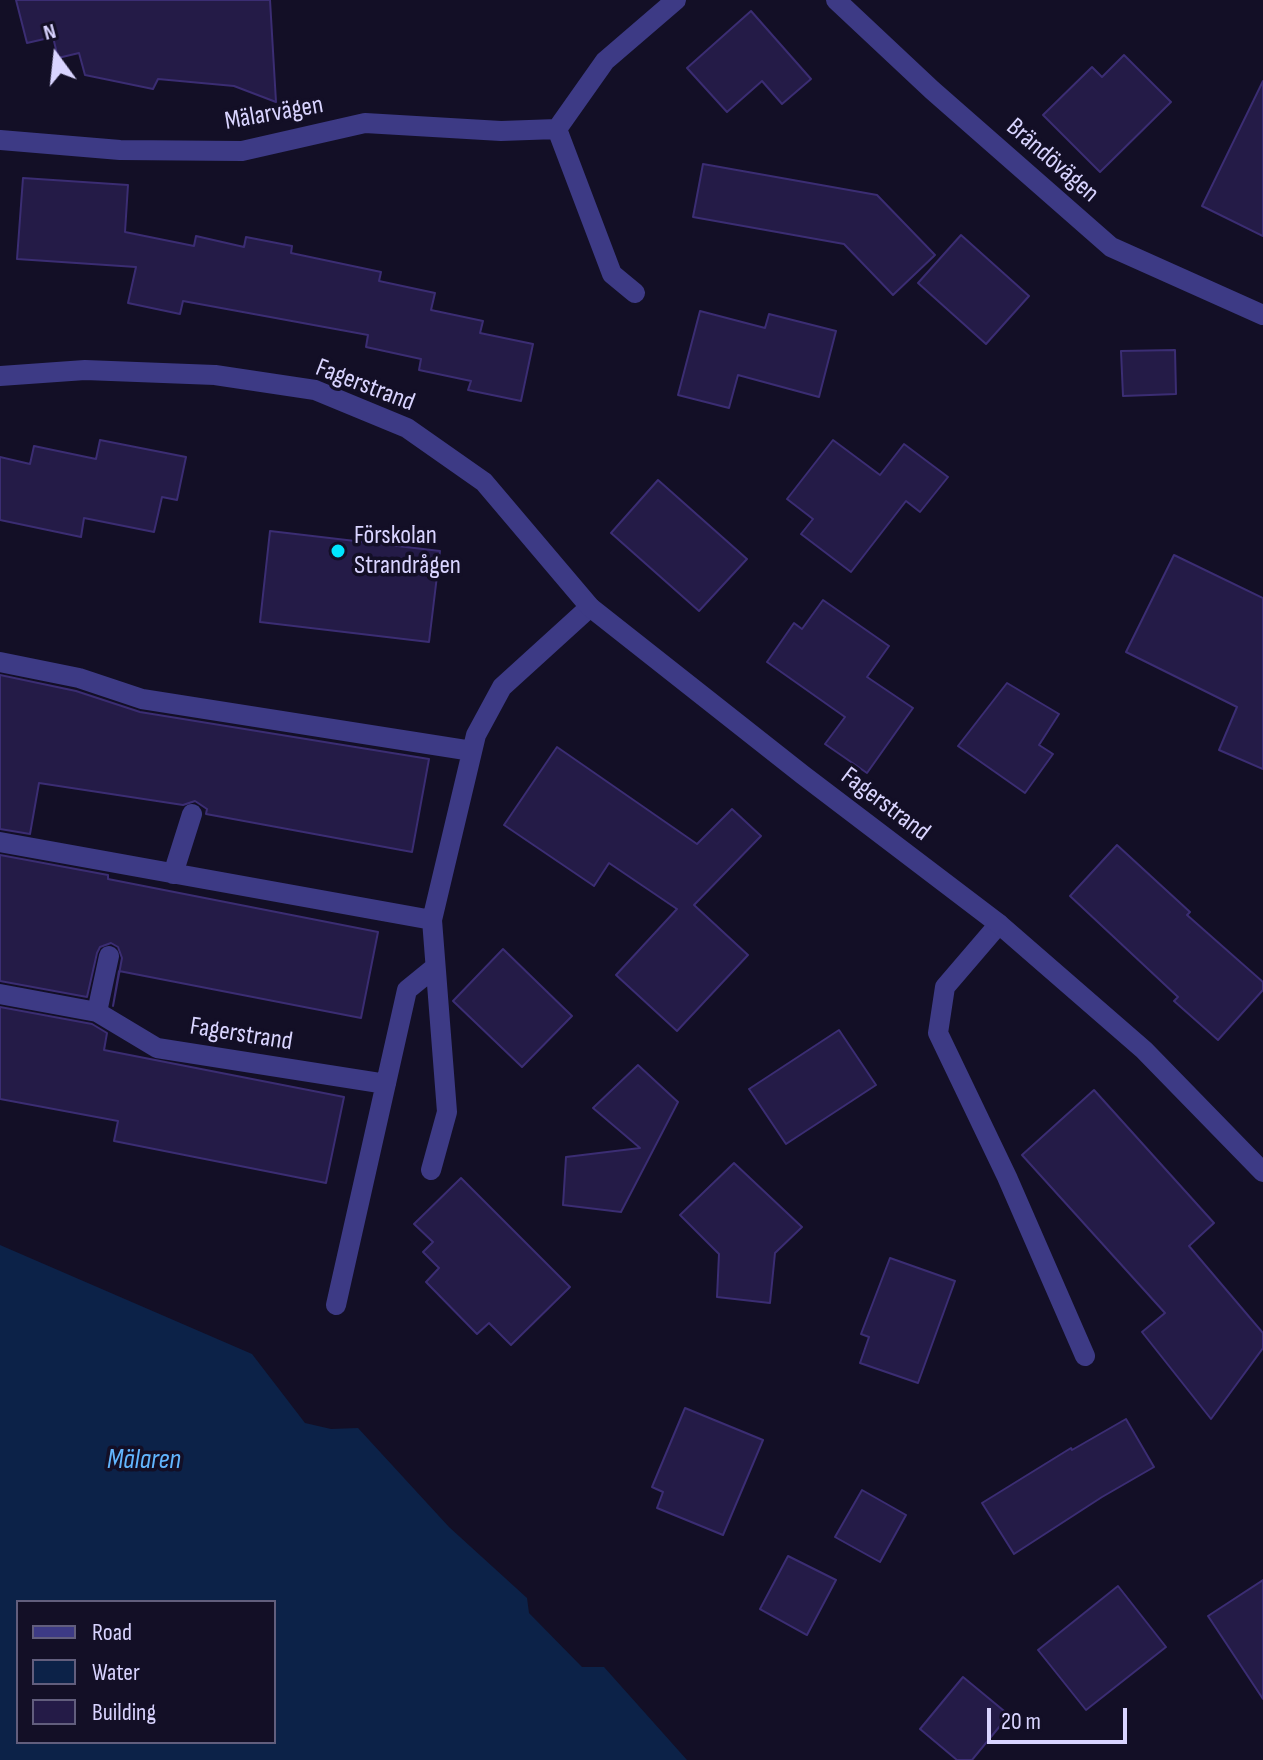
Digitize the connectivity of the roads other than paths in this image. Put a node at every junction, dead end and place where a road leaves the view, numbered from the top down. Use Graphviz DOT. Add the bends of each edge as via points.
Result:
graph roads {
  1 [pos="676,0"];
  2 [pos="836,0"];
  3 [pos="557,129"];
  4 [pos="0,140"];
  5 [pos="635,293"];
  6 [pos="1263,315"];
  7 [pos="0,376"];
  8 [pos="590,607"];
  9 [pos="0,662"];
  10 [pos="472,751"];
  11 [pos="192,814"];
  12 [pos="0,842"];
  13 [pos="173,874"];
  14 [pos="432,920"];
  15 [pos="999,924"];
  16 [pos="109,956"];
  17 [pos="434,968"];
  18 [pos="0,994"];
  19 [pos="97,1012"];
  20 [pos="386,1084"];
  21 [pos="431,1170"];
  22 [pos="1263,1172"];
  23 [pos="336,1305"];
  24 [pos="1085,1356"];
  1 -- 3 [label="street" via="605,61"];
  2 -- 6 [label="street, Brändövägen" via="1111,247"];
  3 -- 4 [label="street, Mälarvägen" via="365,123 242,151 120,150"];
  3 -- 5 [label="street" via="612,274"];
  7 -- 8 [label="street, Fagerstrand" via="85,370 215,375 315,390 407,428 484,482"];
  8 -- 10 [label="street" via="502,687"];
  8 -- 15 [label="street, Fagerstrand"];
  9 -- 10 [label="street" via="79,678 142,699"];
  10 -- 14 [label="street"];
  11 -- 13 [label="street"];
  12 -- 13 [label="street"];
  13 -- 14 [label="street"];
  14 -- 17 [label="street"];
  15 -- 22 [label="street, Fagerstrand" via="1144,1050"];
  15 -- 24 [label="street" via="945,987 938,1033"];
  16 -- 19 [label="street"];
  17 -- 20 [label="street" via="407,990"];
  17 -- 21 [label="street" via="447,1112"];
  18 -- 19 [label="street, Fagerstrand"];
  19 -- 20 [label="street, Fagerstrand" via="157,1048"];
  20 -- 23 [label="street"];
}
